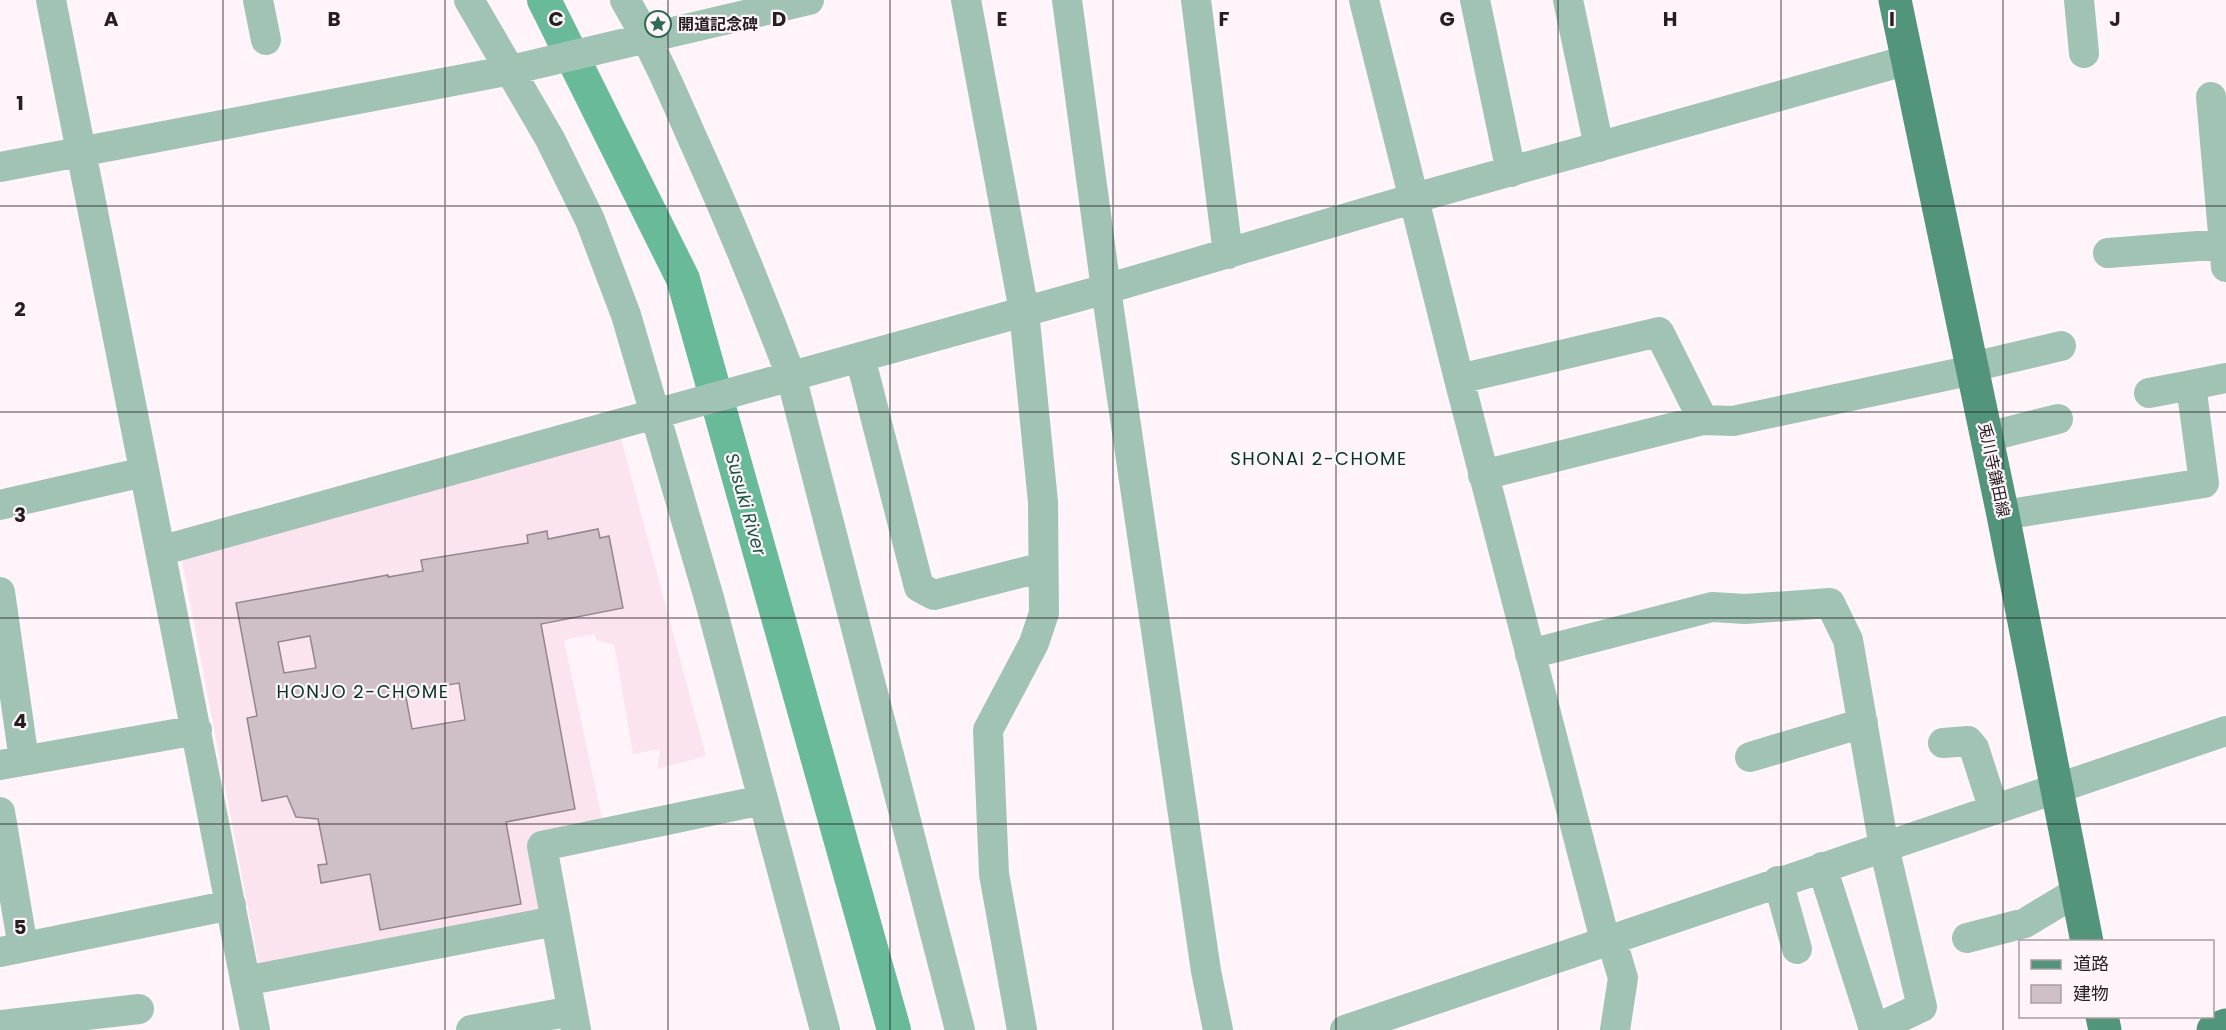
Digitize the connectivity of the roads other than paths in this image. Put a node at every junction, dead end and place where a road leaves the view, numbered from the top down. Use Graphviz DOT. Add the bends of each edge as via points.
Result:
graph roads {
  1 [pos="51,0"];
  2 [pos="258,0"];
  3 [pos="469,0"];
  4 [pos="625,0"];
  5 [pos="809,0"];
  6 [pos="966,0"];
  7 [pos="1067,0"];
  8 [pos="1196,0"];
  9 [pos="1364,0"];
  10 [pos="1475,0"];
  11 [pos="1568,0"];
  12 [pos="1895,0"];
  13 [pos="2079,0"];
  14 [pos="266,40"];
  15 [pos="642,40"];
  16 [pos="2085,54"];
  17 [pos="1908,60"];
  18 [pos="518,69"];
  19 [pos="2211,97"];
  20 [pos="1599,147"];
  21 [pos="80,152"];
  22 [pos="0,167"];
  23 [pos="1511,172"];
  24 [pos="1415,198"];
  25 [pos="2108,253"];
  26 [pos="1228,254"];
  27 [pos="2225,256"];
  28 [pos="1107,290"];
  29 [pos="1024,311"];
  30 [pos="2061,346"];
  31 [pos="860,357"];
  32 [pos="1972,368"];
  33 [pos="784,377"];
  34 [pos="2226,378"];
  35 [pos="1459,379"];
  36 [pos="661,411"];
  37 [pos="2058,419"];
  38 [pos="1703,420"];
  39 [pos="1987,437"];
  40 [pos="144,472"];
  41 [pos="1483,475"];
  42 [pos="0,505"];
  43 [pos="2003,515"];
  44 [pos="160,551"];
  45 [pos="1043,567"];
  46 [pos="0,592"];
  47 [pos="1530,654"];
  48 [pos="1863,723"];
  49 [pos="197,730"];
  50 [pos="2226,731"];
  51 [pos="1943,743"];
  52 [pos="1750,757"];
  53 [pos="12,762"];
  54 [pos="2058,788"];
  55 [pos="763,800"];
  56 [pos="1994,810"];
  57 [pos="0,812"];
  58 [pos="1884,847"];
  59 [pos="1822,867"];
  60 [pos="1778,882"];
  61 [pos="2078,891"];
  62 [pos="231,905"];
  63 [pos="555,921"];
  64 [pos="1977,929"];
  65 [pos="1608,939"];
  66 [pos="2087,940"];
  67 [pos="11,949"];
  68 [pos="1797,949"];
  69 [pos="245,981"];
  70 [pos="139,1009"];
  71 [pos="574,1021"];
  72 [pos="0,1025"];
  73 [pos="2226,1025"];
  74 [pos="255,1030"];
  75 [pos="471,1030"];
  76 [pos="825,1030"];
  77 [pos="960,1030"];
  78 [pos="1022,1030"];
  79 [pos="1218,1030"];
  80 [pos="1345,1030"];
  81 [pos="1615,1030"];
  82 [pos="1873,1030"];
  83 [pos="2213,1030"];
  1 -- 21 [label="street"];
  2 -- 14 [label="street"];
  3 -- 18 [label="street"];
  4 -- 15 [label="street"];
  5 -- 15 [label="street"];
  6 -- 29 [label="street"];
  7 -- 28 [label="street"];
  8 -- 26 [label="street"];
  9 -- 24 [label="street"];
  10 -- 23 [label="street"];
  11 -- 20 [label="street"];
  12 -- 17 [label="main road, 兎川寺鎌田線"];
  13 -- 16 [label="street"];
  15 -- 18 [label="street"];
  15 -- 33 [label="street" via="750,268"];
  17 -- 20 [label="street"];
  17 -- 32 [label="main road, 兎川寺鎌田線"];
  18 -- 21 [label="street"];
  18 -- 36 [label="street" via="590,220"];
  19 -- 27 [label="street"];
  20 -- 23 [label="street"];
  21 -- 22 [label="street"];
  21 -- 40 [label="street"];
  23 -- 24 [label="street"];
  24 -- 26 [label="street"];
  24 -- 35 [label="street"];
  25 -- 27 [label="street"];
  26 -- 28 [label="street"];
  28 -- 29 [label="street"];
  28 -- 79 [label="street" via="1204,959"];
  29 -- 31 [label="street"];
  29 -- 45 [label="street" via="1043,502"];
  30 -- 32 [label="street"];
  31 -- 33 [label="street"];
  31 -- 45 [label="street" via="919,587 934,595"];
  32 -- 38 [label="street" via="1733,421"];
  32 -- 39 [label="main road, 兎川寺鎌田線"];
  33 -- 36 [label="street"];
  33 -- 77 [label="street"];
  34 -- 43 [label="street" via="2166,385 2204,483"];
  35 -- 38 [label="street" via="1659,332"];
  35 -- 41 [label="street"];
  36 -- 44 [label="street"];
  36 -- 55 [label="street"];
  37 -- 39 [label="street"];
  38 -- 41 [label="street"];
  39 -- 43 [label="main road, 兎川寺鎌田線"];
  40 -- 42 [label="street"];
  40 -- 44 [label="street"];
  41 -- 47 [label="street"];
  43 -- 54 [label="main road, 兎川寺鎌田線"];
  44 -- 49 [label="street"];
  45 -- 78 [label="street" via="1044,613 1034,643 988,730 994,874"];
  46 -- 53 [label="street"];
  47 -- 48 [label="street" via="1712,607 1745,609 1830,603 1848,640"];
  47 -- 65 [label="street"];
  48 -- 52 [label="street"];
  48 -- 58 [label="street"];
  49 -- 53 [label="street"];
  49 -- 62 [label="street"];
  50 -- 54 [label="street"];
  51 -- 56 [label="street" via="1968,741 1974,748"];
  54 -- 56 [label="street"];
  54 -- 61 [label="main road, 兎川寺鎌田線"];
  55 -- 63 [label="street" via="542,846"];
  55 -- 76 [label="street"];
  56 -- 58 [label="street"];
  57 -- 67 [label="street"];
  58 -- 59 [label="street"];
  58 -- 82 [label="street" via="1922,1007"];
  59 -- 60 [label="street"];
  59 -- 82 [label="street"];
  60 -- 65 [label="street"];
  60 -- 68 [label="street"];
  61 -- 64 [label="street" via="2025,923"];
  61 -- 66 [label="main road, 兎川寺鎌田線"];
  62 -- 67 [label="street"];
  62 -- 69 [label="street"];
  63 -- 69 [label="street"];
  63 -- 71 [label="street"];
  65 -- 80 [label="street"];
  65 -- 81 [label="street" via="1623,978"];
  69 -- 74 [label="street"];
  70 -- 72 [label="street"];
  71 -- 75 [label="street"];
  73 -- 83 [label="main road"];
}
